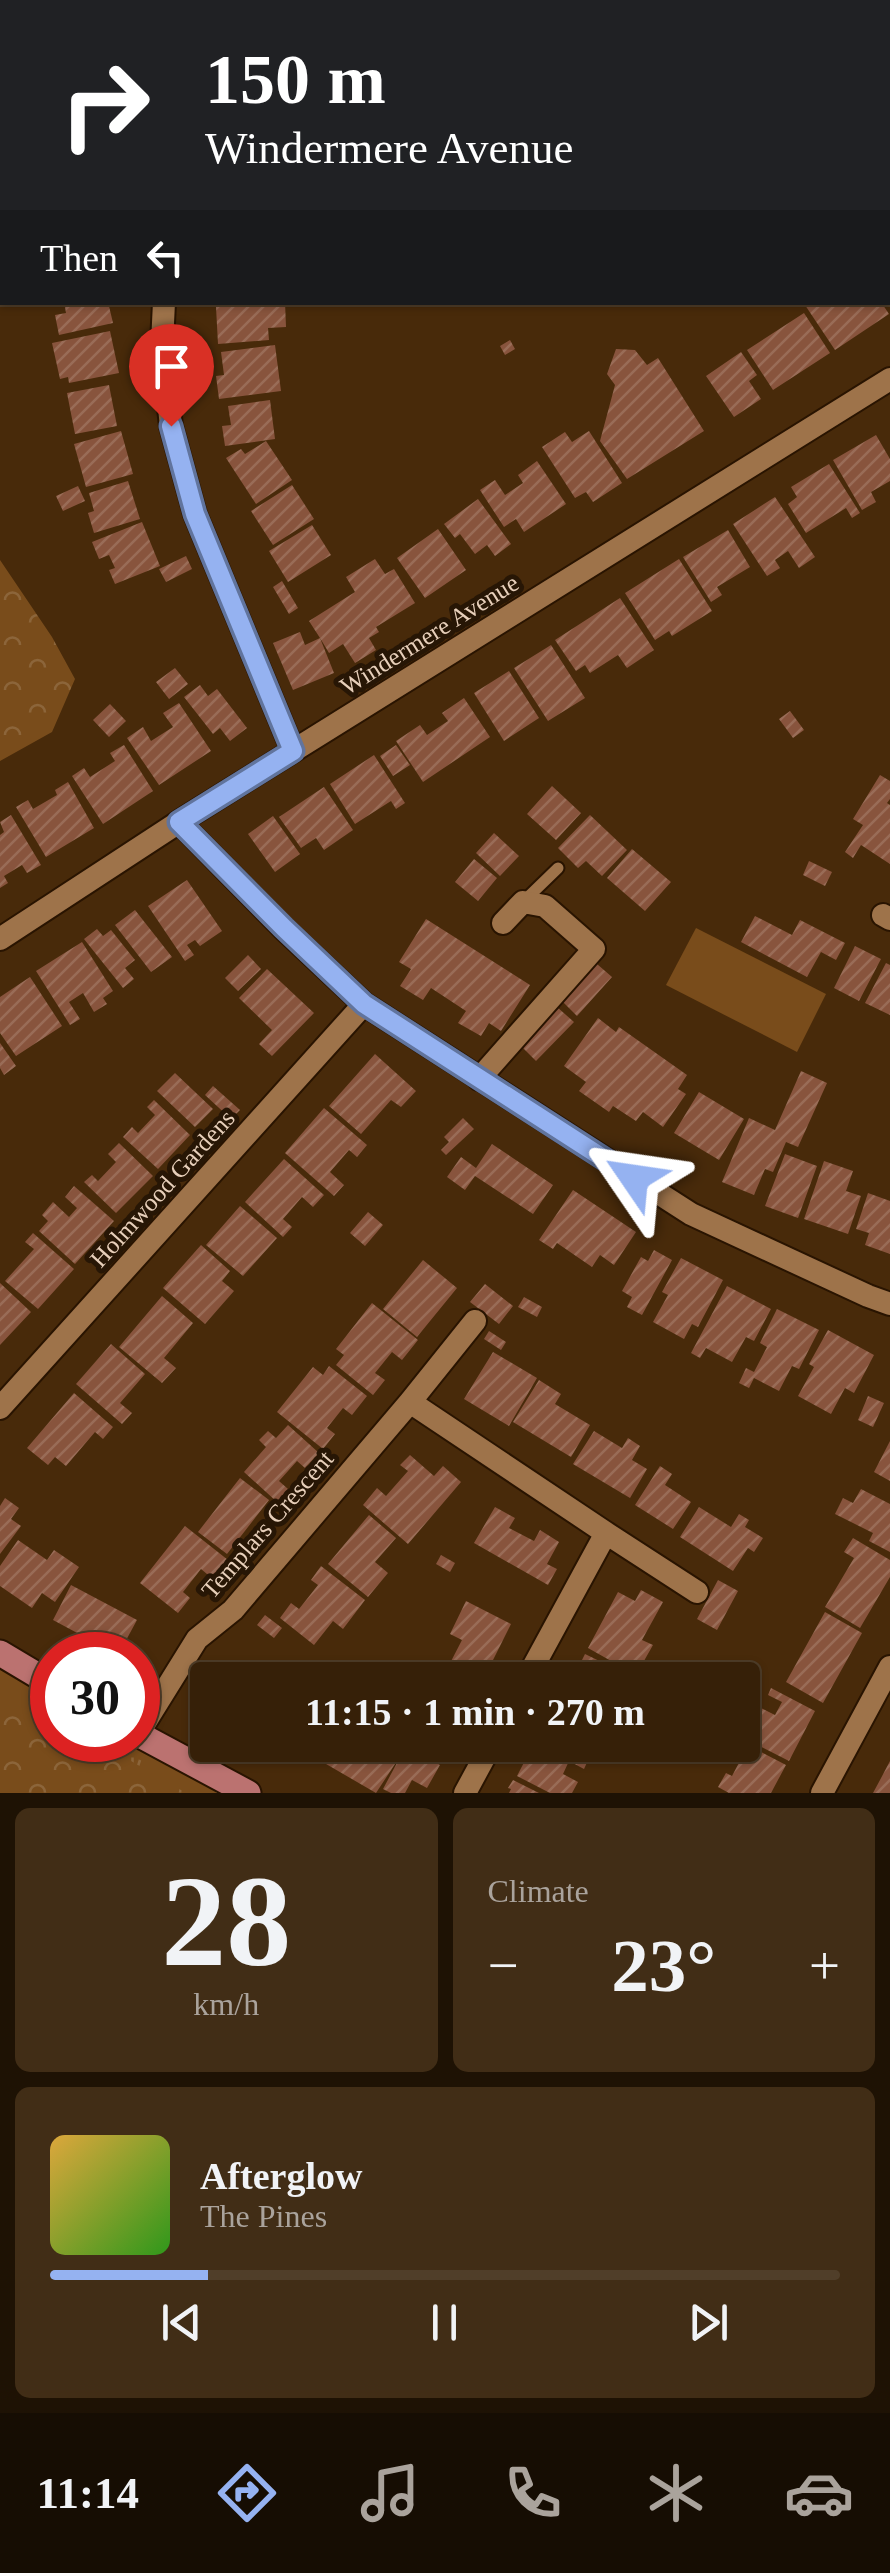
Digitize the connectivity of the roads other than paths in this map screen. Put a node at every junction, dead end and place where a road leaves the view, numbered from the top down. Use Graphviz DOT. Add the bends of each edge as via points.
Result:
graph roads {
  1 [pos="164,305"];
  2 [pos="890,379"];
  3 [pos="293,751"];
  4 [pos="179,822"];
  5 [pos="558,868"];
  6 [pos="523,902"];
  7 [pos="503,923"];
  8 [pos="0,939"];
  9 [pos="364,1004"];
  10 [pos="479,1079"];
  11 [pos="890,1304"];
  12 [pos="475,1321"];
  13 [pos="410,1402"];
  14 [pos="0,1408"];
  15 [pos="606,1533"];
  16 [pos="697,1592"];
  17 [pos="0,1653"];
  18 [pos="536,1662"];
  19 [pos="890,1667"];
  20 [pos="30,1671"];
  21 [pos="160,1699"];
  22 [pos="160,1746"];
  23 [pos="482,1762"];
  24 [pos="248,1793"];
  25 [pos="465,1793"];
  26 [pos="822,1793"];
  1 -- 3 [label="street" via="171,426 195,514"];
  2 -- 3 [label="street, Windermere Avenue"];
  3 -- 4 [label="street, Windermere Avenue"];
  4 -- 8 [label="street, Windermere Avenue"];
  4 -- 9 [label="street"];
  5 -- 6 [label="lane"];
  6 -- 7 [label="street"];
  6 -- 10 [label="street" via="545,906 594,949"];
  9 -- 10 [label="street"];
  9 -- 14 [label="street, Holmwood Gardens"];
  10 -- 11 [label="street" via="691,1214"];
  12 -- 13 [label="street, Templars Crescent"];
  13 -- 15 [label="street"];
  13 -- 21 [label="street, Templars Crescent" via="233,1610 197,1639"];
  15 -- 16 [label="street"];
  15 -- 18 [label="street"];
  17 -- 20 [label="main road"];
  19 -- 26 [label="street"];
  22 -- 24 [label="main road"];
  23 -- 25 [label="street"];
}
